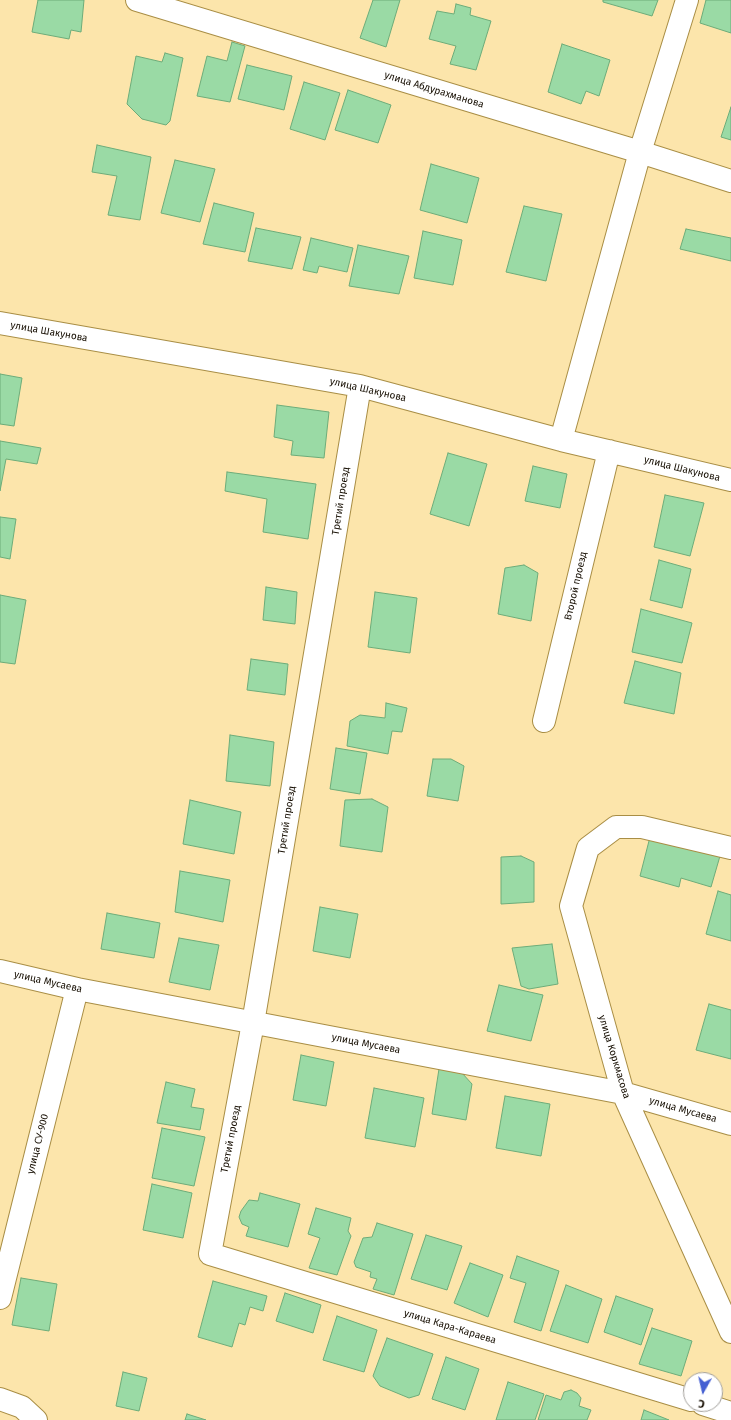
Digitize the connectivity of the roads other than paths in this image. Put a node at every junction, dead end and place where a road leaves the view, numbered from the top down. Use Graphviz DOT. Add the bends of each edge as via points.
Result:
graph roads {
  1 [pos="137,0"];
  2 [pos="688,0"];
  3 [pos="640,152"];
  4 [pos="731,181"];
  5 [pos="0,323"];
  6 [pos="360,386"];
  7 [pos="561,440"];
  8 [pos="608,451"];
  9 [pos="731,480"];
  10 [pos="544,721"];
  11 [pos="731,848"];
  12 [pos="0,971"];
  13 [pos="78,989"];
  14 [pos="253,1023"];
  15 [pos="623,1093"];
  16 [pos="731,1124"];
  17 [pos="210,1254"];
  18 [pos="0,1298"];
  19 [pos="731,1332"];
  20 [pos="683,1398"];
  21 [pos="0,1399"];
  22 [pos="36,1420"];
  1 -- 3 [label="street, улица Абдурахманова"];
  2 -- 3 [label="street"];
  3 -- 4 [label="street, улица Абдурахманова"];
  3 -- 7 [label="street"];
  5 -- 6 [label="street, улица Шакунова"];
  6 -- 7 [label="street, улица Шакунова"];
  6 -- 14 [label="street, Третий проезд"];
  7 -- 8 [label="street, улица Шакунова"];
  8 -- 9 [label="street, улица Шакунова"];
  8 -- 10 [label="street, Второй проезд"];
  11 -- 15 [label="street, улица Коркмасова" via="642,826 616,827 588,848 571,906"];
  12 -- 13 [label="street, улица Мусаева"];
  13 -- 14 [label="street, улица Мусаева"];
  13 -- 18 [label="street, улица СУ-900"];
  14 -- 15 [label="street, улица Мусаева"];
  14 -- 17 [label="street, Третий проезд"];
  15 -- 16 [label="street, улица Мусаева"];
  15 -- 19 [label="street, улица Коркмасова"];
  17 -- 20 [label="street, улица Кара-Караева"];
  21 -- 22 [label="street" via="22,1407"];
}
